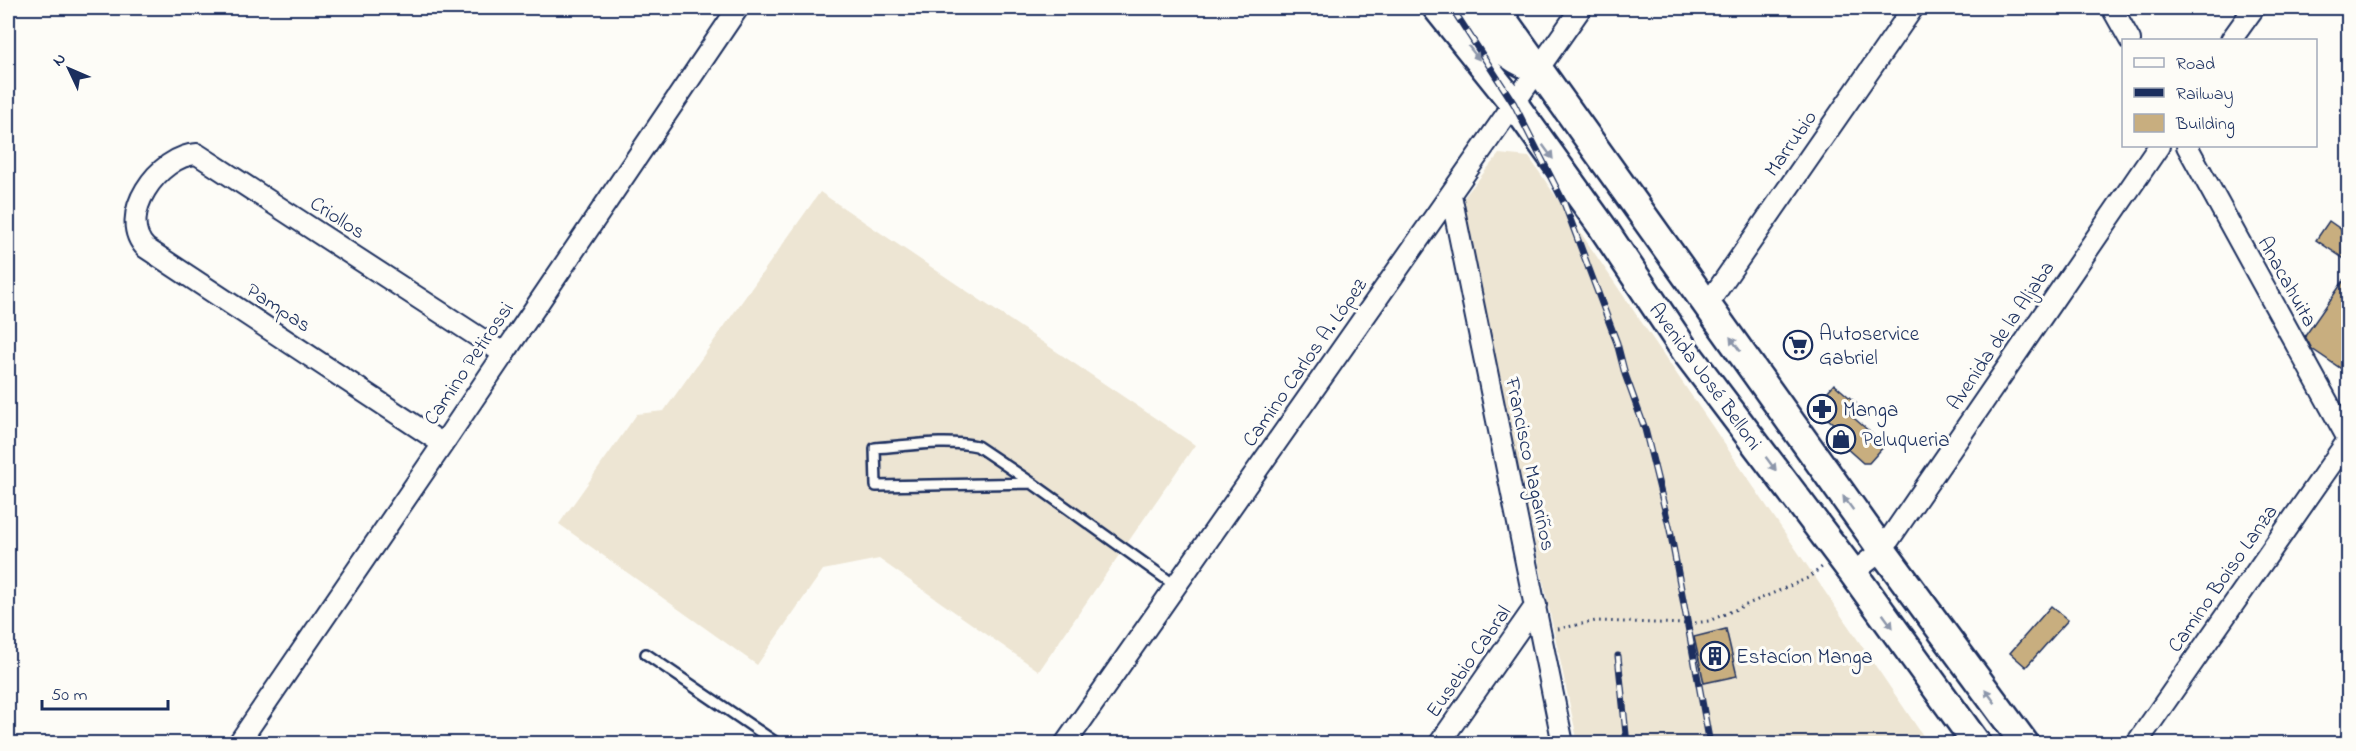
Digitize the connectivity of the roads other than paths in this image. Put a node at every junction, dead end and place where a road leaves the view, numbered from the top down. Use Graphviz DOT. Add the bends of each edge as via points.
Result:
graph roads {
  1 [pos="738,8"];
  2 [pos="1437,8"];
  3 [pos="1471,8"];
  4 [pos="1495,8"];
  5 [pos="1581,8"];
  6 [pos="1913,8"];
  7 [pos="2112,8"];
  8 [pos="2254,8"];
  9 [pos="2129,39"];
  10 [pos="2233,39"];
  11 [pos="1539,70"];
  12 [pos="1514,104"];
  13 [pos="2158,147"];
  14 [pos="2188,147"];
  15 [pos="148,186"];
  16 [pos="1451,195"];
  17 [pos="1647,219"];
  18 [pos="1707,305"];
  19 [pos="503,353"];
  20 [pos="2349,440"];
  21 [pos="443,444"];
  22 [pos="1032,483"];
  23 [pos="1882,550"];
  24 [pos="1853,573"];
  25 [pos="1176,586"];
  26 [pos="1536,605"];
  27 [pos="646,654"];
  28 [pos="1960,719"];
  29 [pos="238,744"];
  30 [pos="778,744"];
  31 [pos="1065,744"];
  32 [pos="1439,744"];
  33 [pos="1563,744"];
  34 [pos="1977,744"];
  35 [pos="1996,744"];
  36 [pos="2025,744"];
  37 [pos="2136,744"];
  1 -- 19 [label="street, Camino Petirossi"];
  2 -- 12 [label="main road, Avenida José Belloni, one-way"];
  3 -- 11 [label="main road" via="1500,48 1517,62"];
  4 -- 11 [label="main road, Avenida José Belloni"];
  5 -- 11 [label="street, Camino Carlos A. López"];
  6 -- 18 [label="street, Marrubio"];
  7 -- 9 [label="street"];
  8 -- 10 [label="street"];
  11 -- 12 [label="street, Camino Carlos A. López"];
  11 -- 17 [label="main road, Avenida José Belloni"];
  12 -- 16 [label="street, Camino Carlos A. López"];
  12 -- 17 [label="main road" via="1540,101 1550,106 1614,198 1624,208"];
  12 -- 24 [label="main road, Avenida José Belloni, one-way" via="1686,352"];
  13 -- 23 [label="street, Avenida de la Aljaba"];
  14 -- 20 [label="street, Anacahuita"];
  15 -- 19 [label="street, Criollos" via="163,168 188,154 197,154"];
  15 -- 21 [label="street, Pampas" via="137,206 135,229 146,248"];
  16 -- 25 [label="street, Camino Carlos A. López"];
  16 -- 26 [label="street, Francisco Magariños"];
  17 -- 18 [label="main road, Avenida José Belloni"];
  23 -- 18 [label="main road, Avenida José Belloni, one-way"];
  19 -- 21 [label="street, Camino Petirossi"];
  20 -- 37 [label="street, Camino Boiso Lanza"];
  21 -- 29 [label="street, Camino Petirossi"];
  22 -- 22 [label="lane" via="876,486 875,448 950,443 977,446"];
  22 -- 25 [label="lane"];
  23 -- 24 [label="street, Avenida de la Aljaba"];
  36 -- 23 [label="main road, Avenida José Belloni, one-way"];
  24 -- 28 [label="main road, Avenida José Belloni, one-way"];
  25 -- 31 [label="street, Camino Carlos A. López"];
  26 -- 32 [label="street, Eusebio Cabral"];
  26 -- 33 [label="street, Francisco Magariños"];
  27 -- 30 [label="lane"];
  28 -- 34 [label="main road, Avenida José Belloni"];
  28 -- 35 [label="main road"];
}
